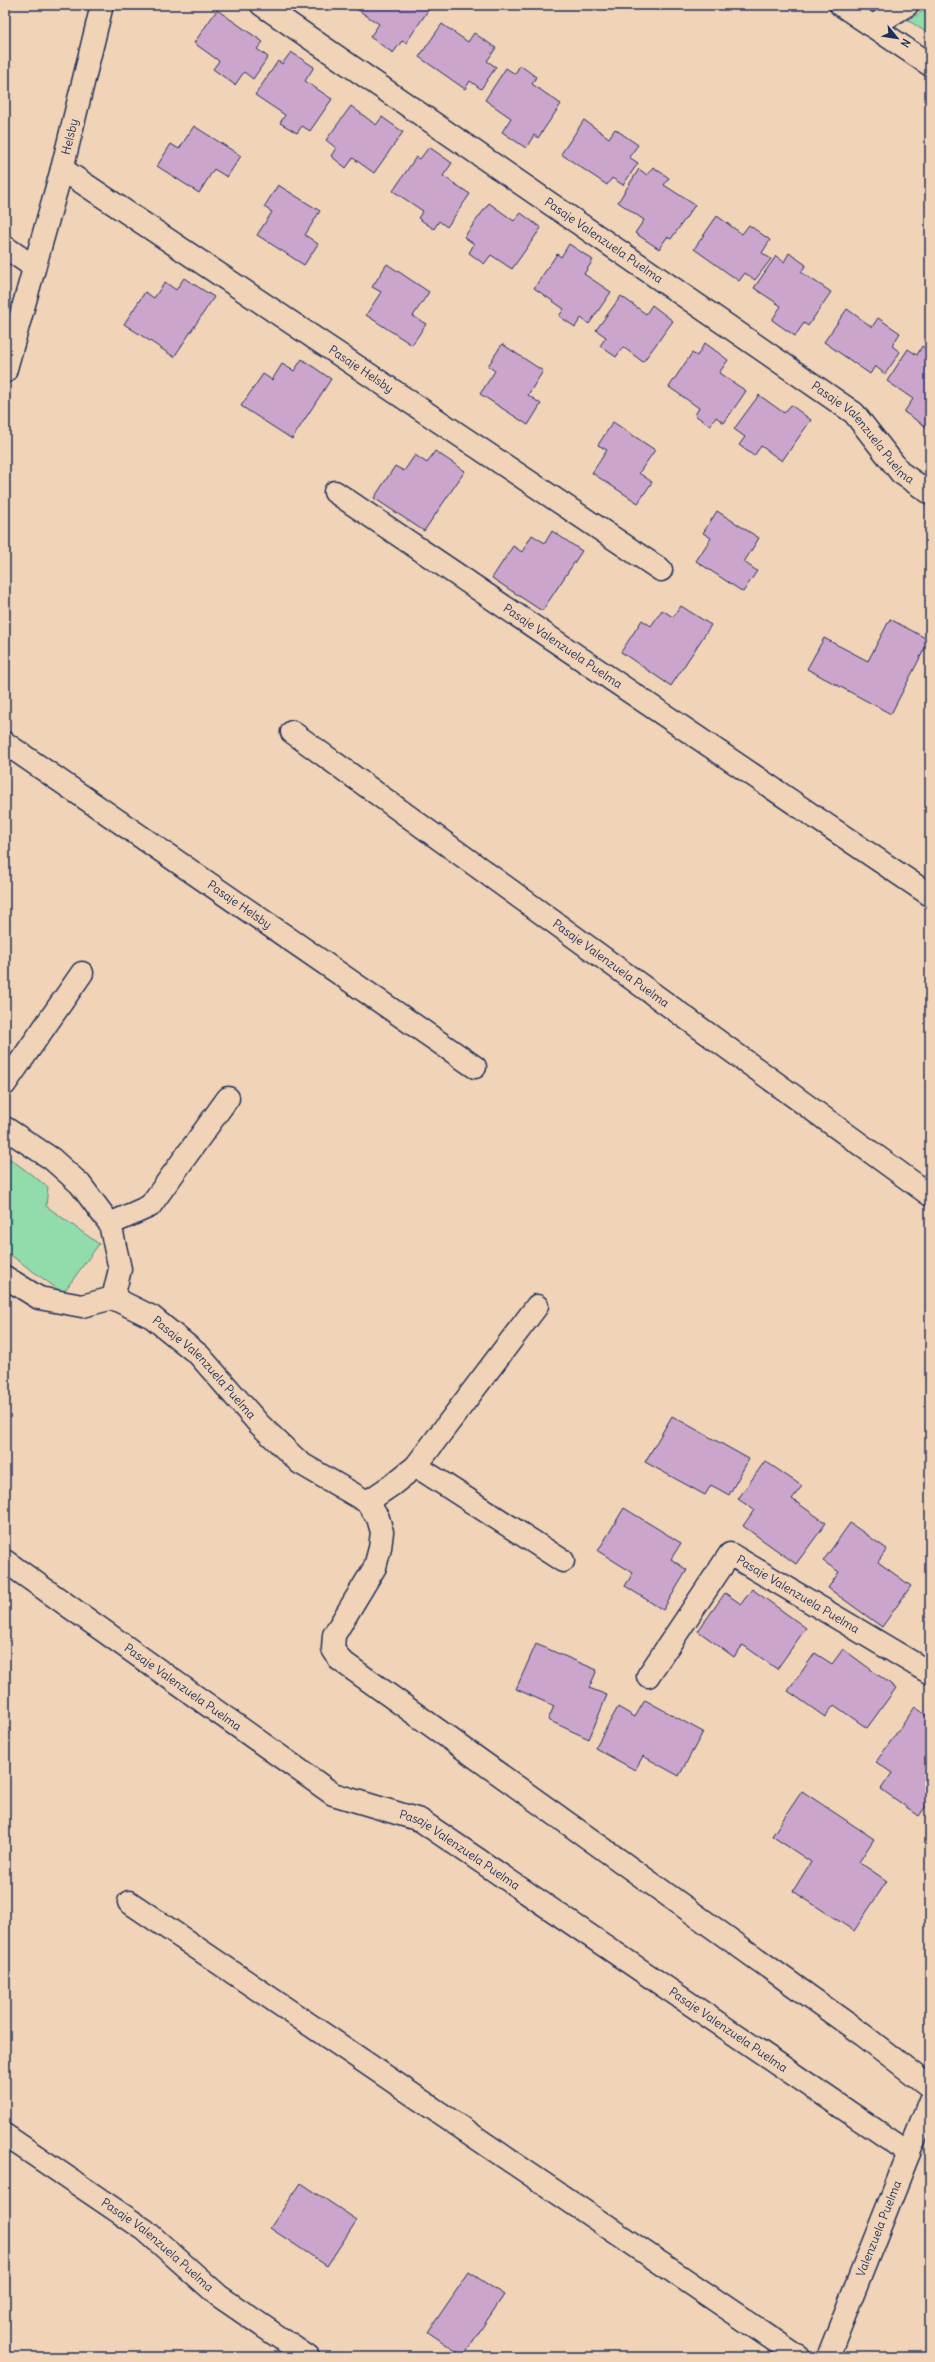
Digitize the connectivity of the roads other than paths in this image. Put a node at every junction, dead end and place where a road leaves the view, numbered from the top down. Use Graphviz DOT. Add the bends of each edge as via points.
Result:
graph roads {
  1 [pos="102,5"];
  2 [pos="262,5"];
  3 [pos="841,5"];
  4 [pos="906,5"];
  5 [pos="873,26"];
  6 [pos="930,65"];
  7 [pos="62,169"];
  8 [pos="5,247"];
  9 [pos="34,267"];
  10 [pos="5,372"];
  11 [pos="335,492"];
  12 [pos="930,493"];
  13 [pos="660,570"];
  14 [pos="292,732"];
  15 [pos="5,743"];
  16 [pos="930,895"];
  17 [pos="82,973"];
  18 [pos="475,1067"];
  19 [pos="5,1084"];
  20 [pos="228,1098"];
  21 [pos="5,1128"];
  22 [pos="930,1195"];
  23 [pos="110,1224"];
  24 [pos="5,1276"];
  25 [pos="113,1298"];
  26 [pos="537,1306"];
  27 [pos="416,1466"];
  28 [pos="367,1502"];
  29 [pos="5,1561"];
  30 [pos="563,1561"];
  31 [pos="930,1673"];
  32 [pos="648,1676"];
  33 [pos="129,1902"];
  34 [pos="930,2088"];
  35 [pos="930,2100"];
  36 [pos="5,2135"];
  37 [pos="909,2153"];
  38 [pos="308,2357"];
  39 [pos="799,2357"];
  40 [pos="828,2357"];
  1 -- 7 [label="street, Helsby"];
  2 -- 12 [label="street, Pasaje Valenzuela Puelma" via="854,413 901,473"];
  3 -- 5 [label="street"];
  4 -- 5 [label="street"];
  5 -- 6 [label="street"];
  7 -- 9 [label="street, Helsby"];
  7 -- 13 [label="street, Pasaje Helsby"];
  8 -- 9 [label="street"];
  9 -- 10 [label="street, Helsby"];
  11 -- 16 [label="street, Pasaje Valenzuela Puelma"];
  14 -- 22 [label="street, Pasaje Valenzuela Puelma"];
  15 -- 18 [label="street, Pasaje Helsby"];
  17 -- 19 [label="street"];
  20 -- 23 [label="street" via="150,1206"];
  21 -- 23 [label="street" via="52,1159 80,1184"];
  23 -- 25 [label="street" via="120,1269"];
  24 -- 25 [label="street" via="39,1298 82,1306"];
  25 -- 28 [label="street, Pasaje Valenzuela Puelma" via="152,1317 199,1355 259,1424 300,1463"];
  26 -- 27 [label="street"];
  27 -- 28 [label="street"];
  27 -- 30 [label="street"];
  28 -- 34 [label="street" via="382,1532 380,1548 375,1567 334,1635 333,1649 340,1660 863,2035"];
  29 -- 37 [label="street, Pasaje Valenzuela Puelma" via="333,1794 420,1820"];
  31 -- 32 [label="street, Pasaje Valenzuela Puelma" via="730,1554"];
  33 -- 39 [label="street"];
  35 -- 37 [label="street, Valenzuela Puelma"];
  36 -- 38 [label="street, Pasaje Valenzuela Puelma" via="145,2230 219,2296"];
  37 -- 40 [label="street, Valenzuela Puelma"];
}
